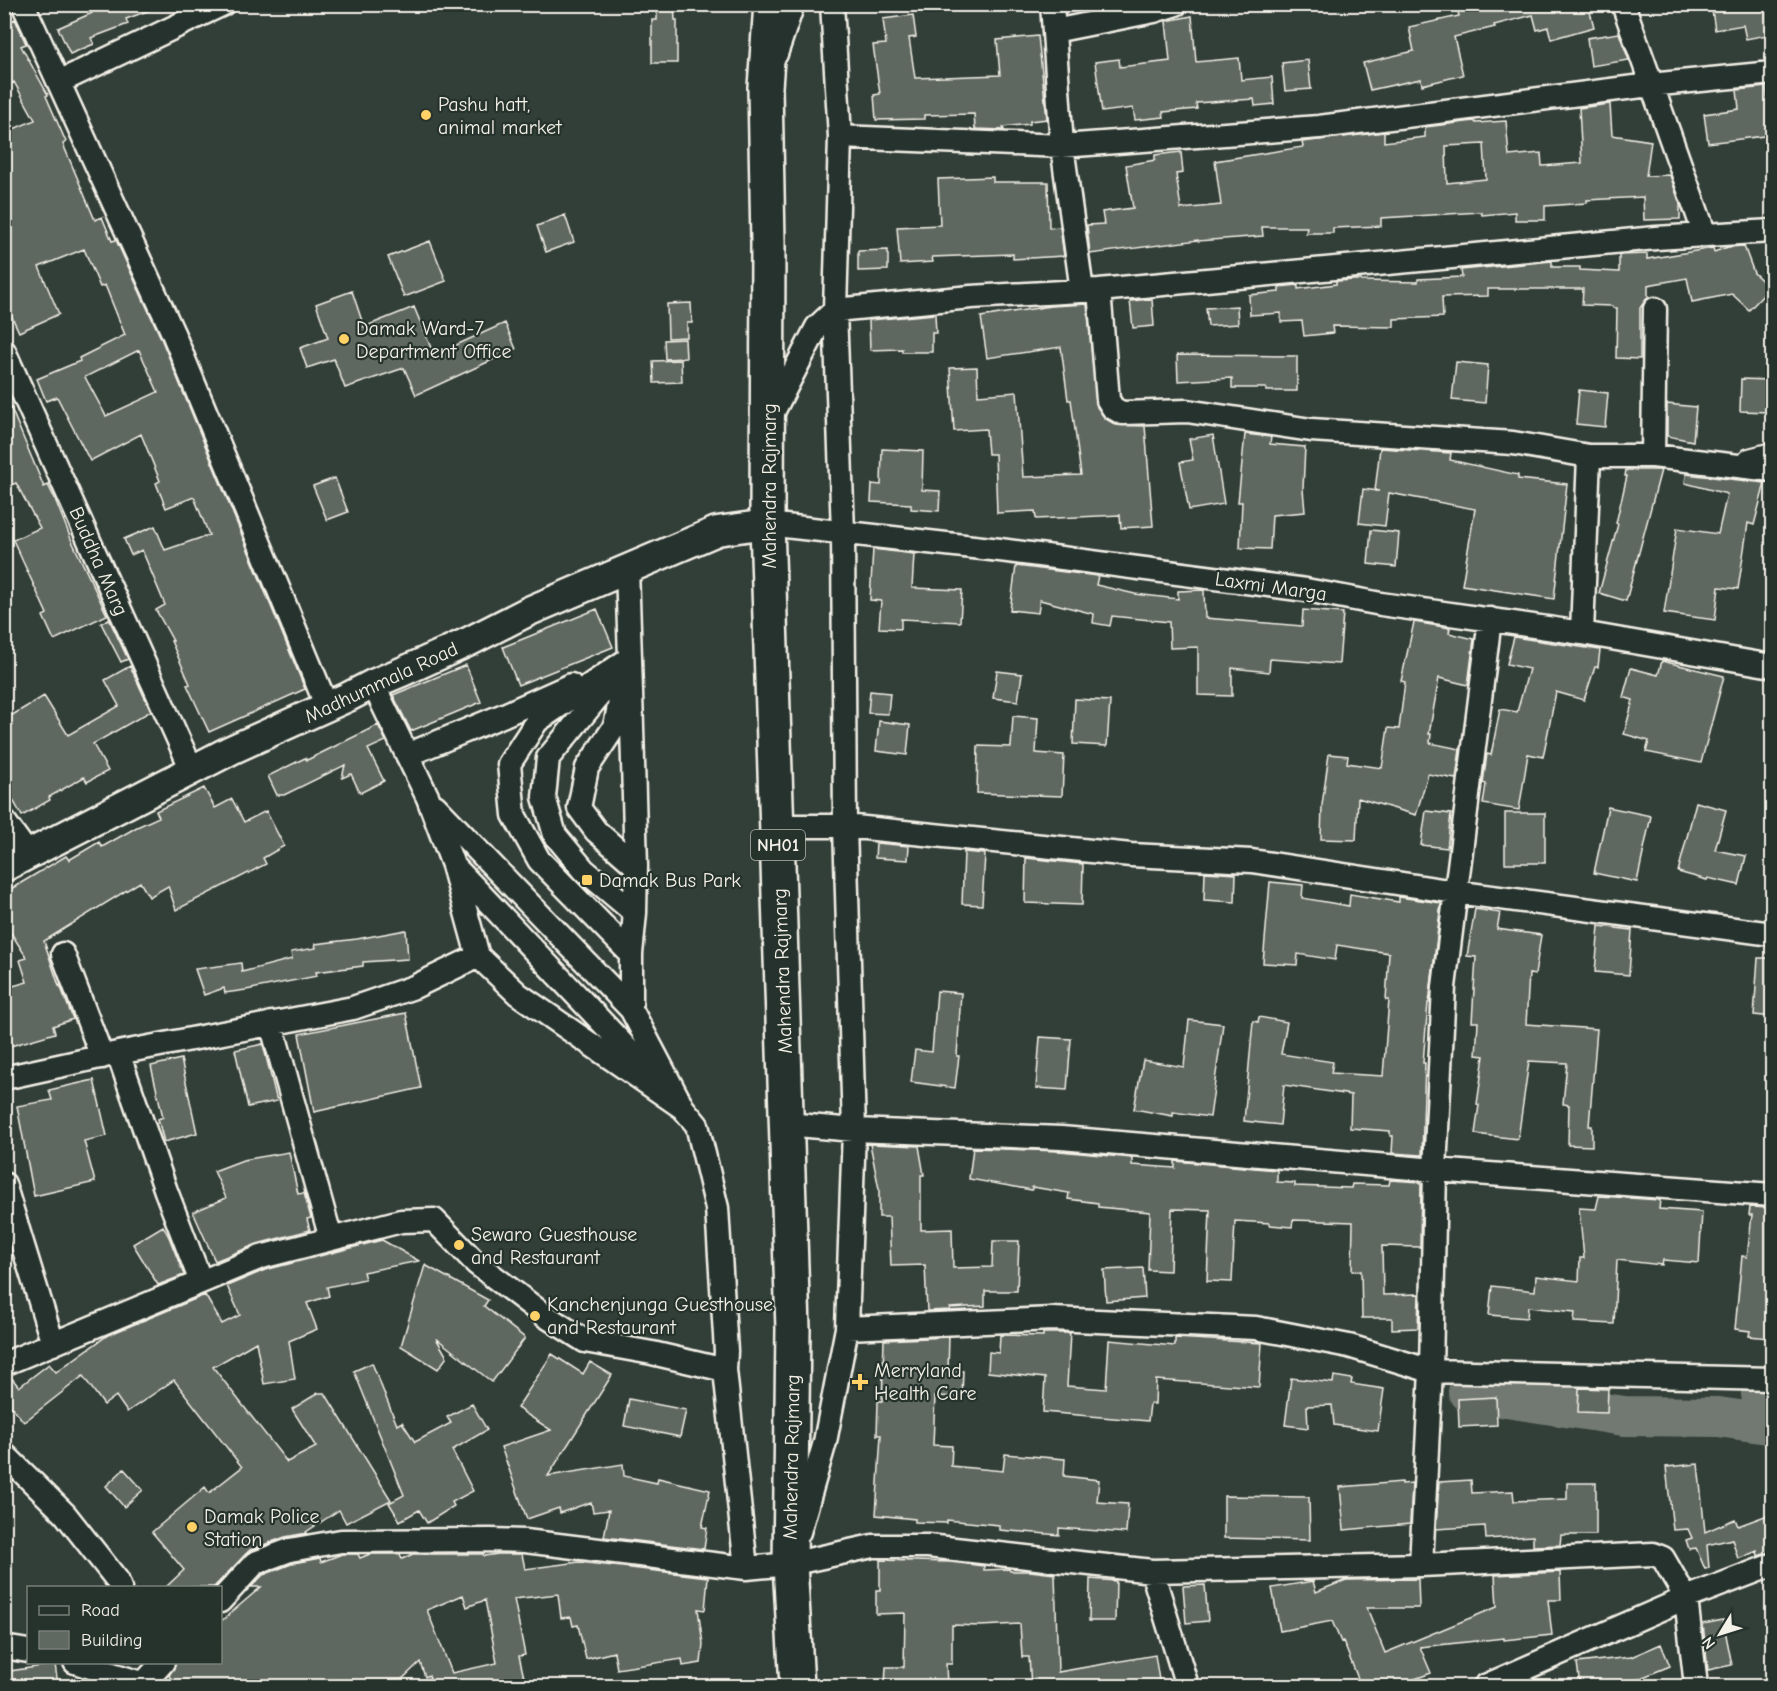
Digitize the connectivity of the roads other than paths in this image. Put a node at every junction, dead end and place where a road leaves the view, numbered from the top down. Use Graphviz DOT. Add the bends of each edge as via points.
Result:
graph roads {
  1 [pos="23,4"];
  2 [pos="223,4"];
  3 [pos="832,4"];
  4 [pos="1052,4"];
  5 [pos="1176,4"];
  6 [pos="1623,4"];
  7 [pos="777,5"];
  8 [pos="1054,31"];
  9 [pos="1773,73"];
  10 [pos="59,82"];
  11 [pos="1650,85"];
  12 [pos="840,136"];
  13 [pos="1062,146"];
  14 [pos="1773,231"];
  15 [pos="1705,235"];
  16 [pos="1090,290"];
  17 [pos="1655,309"];
  18 [pos="835,310"];
  19 [pos="4,351"];
  20 [pos="768,421"];
  21 [pos="1773,452"];
  22 [pos="1589,456"];
  23 [pos="1653,456"];
  24 [pos="1740,467"];
  25 [pos="1773,470"];
  26 [pos="767,524"];
  27 [pos="843,532"];
  28 [pos="627,569"];
  29 [pos="1490,619"];
  30 [pos="1582,633"];
  31 [pos="630,658"];
  32 [pos="1773,666"];
  33 [pos="373,684"];
  34 [pos="327,707"];
  35 [pos="407,754"];
  36 [pos="192,770"];
  37 [pos="428,798"];
  38 [pos="4,821"];
  39 [pos="778,826"];
  40 [pos="845,826"];
  41 [pos="16,860"];
  42 [pos="453,865"];
  43 [pos="636,866"];
  44 [pos="1455,892"];
  45 [pos="635,914"];
  46 [pos="1773,934"];
  47 [pos="63,954"];
  48 [pos="631,954"];
  49 [pos="478,956"];
  50 [pos="631,1008"];
  51 [pos="270,1023"];
  52 [pos="110,1055"];
  53 [pos="4,1078"];
  54 [pos="683,1108"];
  55 [pos="786,1124"];
  56 [pos="854,1130"];
  57 [pos="1435,1170"];
  58 [pos="4,1184"];
  59 [pos="1773,1195"];
  60 [pos="331,1239"];
  61 [pos="201,1282"];
  62 [pos="848,1328"];
  63 [pos="53,1344"];
  64 [pos="4,1364"];
  65 [pos="725,1370"];
  66 [pos="1431,1371"];
  67 [pos="1773,1379"];
  68 [pos="4,1454"];
  69 [pos="790,1564"];
  70 [pos="1421,1565"];
  71 [pos="1773,1565"];
  72 [pos="746,1568"];
  73 [pos="1152,1572"];
  74 [pos="120,1586"];
  75 [pos="1686,1598"];
  76 [pos="222,1599"];
  77 [pos="4,1647"];
  78 [pos="27,1651"];
  79 [pos="83,1664"];
  80 [pos="160,1664"];
  81 [pos="137,1677"];
  82 [pos="797,1686"];
  83 [pos="1187,1686"];
  84 [pos="1485,1686"];
  85 [pos="1696,1686"];
  1 -- 10 [label="street"];
  2 -- 10 [label="street"];
  3 -- 12 [label="street"];
  4 -- 8 [label="street"];
  5 -- 8 [label="street"];
  6 -- 11 [label="street"];
  7 -- 20 [label="highway, Mahendra Rajmarg / NH01" via="765,87"];
  8 -- 13 [label="street"];
  9 -- 11 [label="street"];
  10 -- 34 [label="street" via="173,333"];
  11 -- 13 [label="street" via="1319,127"];
  11 -- 15 [label="street"];
  12 -- 13 [label="street"];
  12 -- 18 [label="street"];
  13 -- 16 [label="street"];
  14 -- 15 [label="street"];
  15 -- 16 [label="street"];
  16 -- 18 [label="street"];
  16 -- 22 [label="street" via="1108,400 1122,413 1186,411 1311,430 1513,443"];
  17 -- 23 [label="street"];
  18 -- 20 [label="street" via="817,327"];
  18 -- 27 [label="street"];
  19 -- 36 [label="street, Buddha Marg"];
  20 -- 26 [label="highway, Mahendra Rajmarg / NH01"];
  21 -- 24 [label="street" via="1749,458"];
  22 -- 23 [label="street"];
  22 -- 30 [label="street"];
  23 -- 24 [label="street"];
  24 -- 25 [label="street"];
  26 -- 27 [label="street, Laxmi Marga"];
  26 -- 28 [label="street, Madhummala Road" via="717,531"];
  26 -- 39 [label="highway, Mahendra Rajmarg / NH01"];
  27 -- 29 [label="street, Laxmi Marga" via="1294,589"];
  27 -- 40 [label="street"];
  28 -- 31 [label="street"];
  28 -- 33 [label="street, Madhummala Road"];
  29 -- 30 [label="street, Laxmi Marga"];
  29 -- 44 [label="street"];
  30 -- 32 [label="street, Laxmi Marga"];
  31 -- 35 [label="street"];
  31 -- 43 [label="street"];
  31 -- 43 [label="street" via="615,726 587,768 579,808 596,831"];
  31 -- 45 [label="street" via="548,758 544,796 555,835 585,870"];
  31 -- 48 [label="street" via="537,721 509,764 514,815 538,860"];
  33 -- 34 [label="street, Madhummala Road"];
  33 -- 35 [label="street"];
  34 -- 36 [label="street, Madhummala Road"];
  35 -- 37 [label="street"];
  36 -- 41 [label="street, Madhummala Road"];
  37 -- 42 [label="street"];
  37 -- 50 [label="street"];
  38 -- 41 [label="street"];
  39 -- 40 [label="street"];
  39 -- 55 [label="highway, Mahendra Rajmarg / NH01"];
  40 -- 44 [label="street" via="1131,855 1252,861"];
  40 -- 56 [label="street"];
  42 -- 49 [label="street"];
  42 -- 54 [label="street"];
  43 -- 45 [label="street"];
  44 -- 46 [label="street"];
  44 -- 57 [label="street" via="1444,987"];
  45 -- 48 [label="street"];
  47 -- 52 [label="street"];
  48 -- 50 [label="street"];
  49 -- 51 [label="street" via="414,987 353,1008"];
  49 -- 54 [label="street" via="518,994"];
  50 -- 54 [label="street"];
  51 -- 52 [label="street"];
  51 -- 60 [label="street"];
  52 -- 53 [label="street"];
  52 -- 61 [label="street"];
  54 -- 65 [label="street" via="697,1125 717,1208"];
  55 -- 56 [label="street"];
  55 -- 69 [label="highway, Mahendra Rajmarg / NH01" via="793,1329"];
  56 -- 57 [label="street" via="1061,1138"];
  56 -- 62 [label="street"];
  57 -- 59 [label="street"];
  57 -- 66 [label="street"];
  58 -- 63 [label="street"];
  60 -- 61 [label="street" via="261,1257"];
  60 -- 65 [label="street" via="401,1221 434,1220 477,1264 585,1341"];
  61 -- 63 [label="street"];
  62 -- 66 [label="street" via="1052,1319 1256,1328 1349,1346"];
  62 -- 69 [label="street" via="825,1442"];
  63 -- 64 [label="street"];
  65 -- 72 [label="street"];
  66 -- 67 [label="street"];
  66 -- 70 [label="street"];
  68 -- 74 [label="street" via="65,1514"];
  69 -- 72 [label="street"];
  69 -- 73 [label="street" via="873,1546 928,1546"];
  69 -- 82 [label="highway, Mahendra Rajmarg / NH01"];
  70 -- 73 [label="street"];
  70 -- 75 [label="street" via="1653,1554 1664,1558"];
  71 -- 75 [label="street"];
  72 -- 76 [label="street" via="525,1542 341,1541 290,1550 255,1563"];
  73 -- 83 [label="street"];
  75 -- 84 [label="street"];
  75 -- 85 [label="street"];
  77 -- 78 [label="street"];
  79 -- 81 [label="street"];
  80 -- 81 [label="street"];
}
